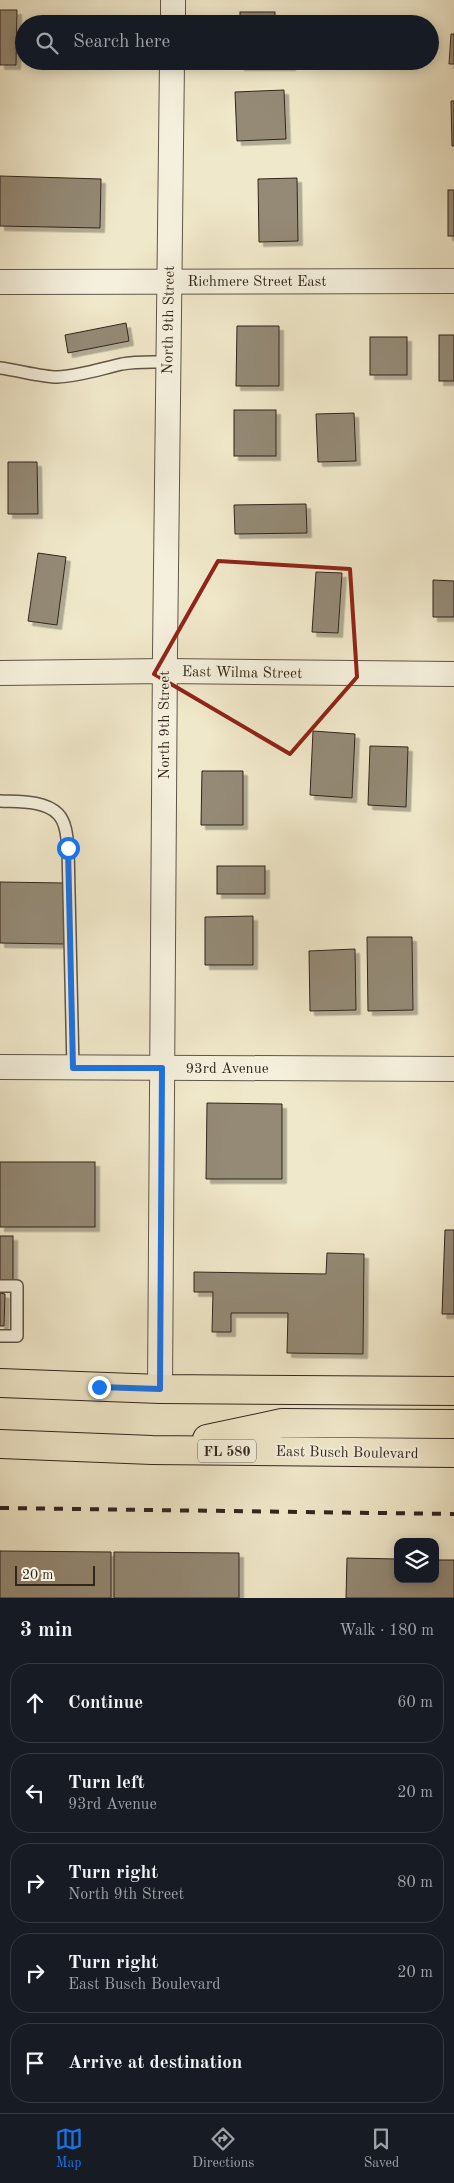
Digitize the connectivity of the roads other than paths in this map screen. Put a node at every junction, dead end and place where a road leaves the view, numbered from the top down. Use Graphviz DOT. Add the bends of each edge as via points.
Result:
graph roads {
  1 [pos="174,0"];
  2 [pos="173,15"];
  3 [pos="172,70"];
  4 [pos="169,281"];
  5 [pos="454,281"];
  6 [pos="0,282"];
  7 [pos="168,362"];
  8 [pos="0,368"];
  9 [pos="165,671"];
  10 [pos="0,673"];
  11 [pos="454,674"];
  12 [pos="0,802"];
  13 [pos="0,1067"];
  14 [pos="73,1068"];
  15 [pos="162,1068"];
  16 [pos="454,1069"];
  17 [pos="0,1286"];
  18 [pos="0,1336"];
  19 [pos="0,1383"];
  20 [pos="160,1389"];
  21 [pos="454,1391"];
  22 [pos="454,1424"];
  23 [pos="0,1444"];
  24 [pos="152,1450"];
  25 [pos="454,1453"];
  1 -- 2 [label="street"];
  3 -- 4 [label="street, North 9th Street"];
  4 -- 5 [label="street, Richmere Street East"];
  4 -- 6 [label="street, Richmere Street East"];
  4 -- 7 [label="street, North 9th Street"];
  7 -- 8 [label="lane" via="139,362 55,377"];
  7 -- 9 [label="street, North 9th Street"];
  9 -- 10 [label="street, East Wilma Street"];
  9 -- 11 [label="street, East Wilma Street"];
  9 -- 15 [label="street, North 9th Street"];
  12 -- 14 [label="lane" via="37,803 58,814 65,827"];
  13 -- 14 [label="street, 93rd Avenue"];
  14 -- 15 [label="street, 93rd Avenue"];
  15 -- 16 [label="street, 93rd Avenue"];
  15 -- 20 [label="street, North 9th Street"];
  17 -- 18 [label="lane" via="17,1286 17,1336"];
  19 -- 20 [label="main road"];
  20 -- 21 [label="main road"];
  22 -- 24 [label="main road" via="282,1423"];
  23 -- 24 [label="main road, East Busch Boulevard / FL 580"];
  24 -- 25 [label="main road, East Busch Boulevard / FL 580"];
}
